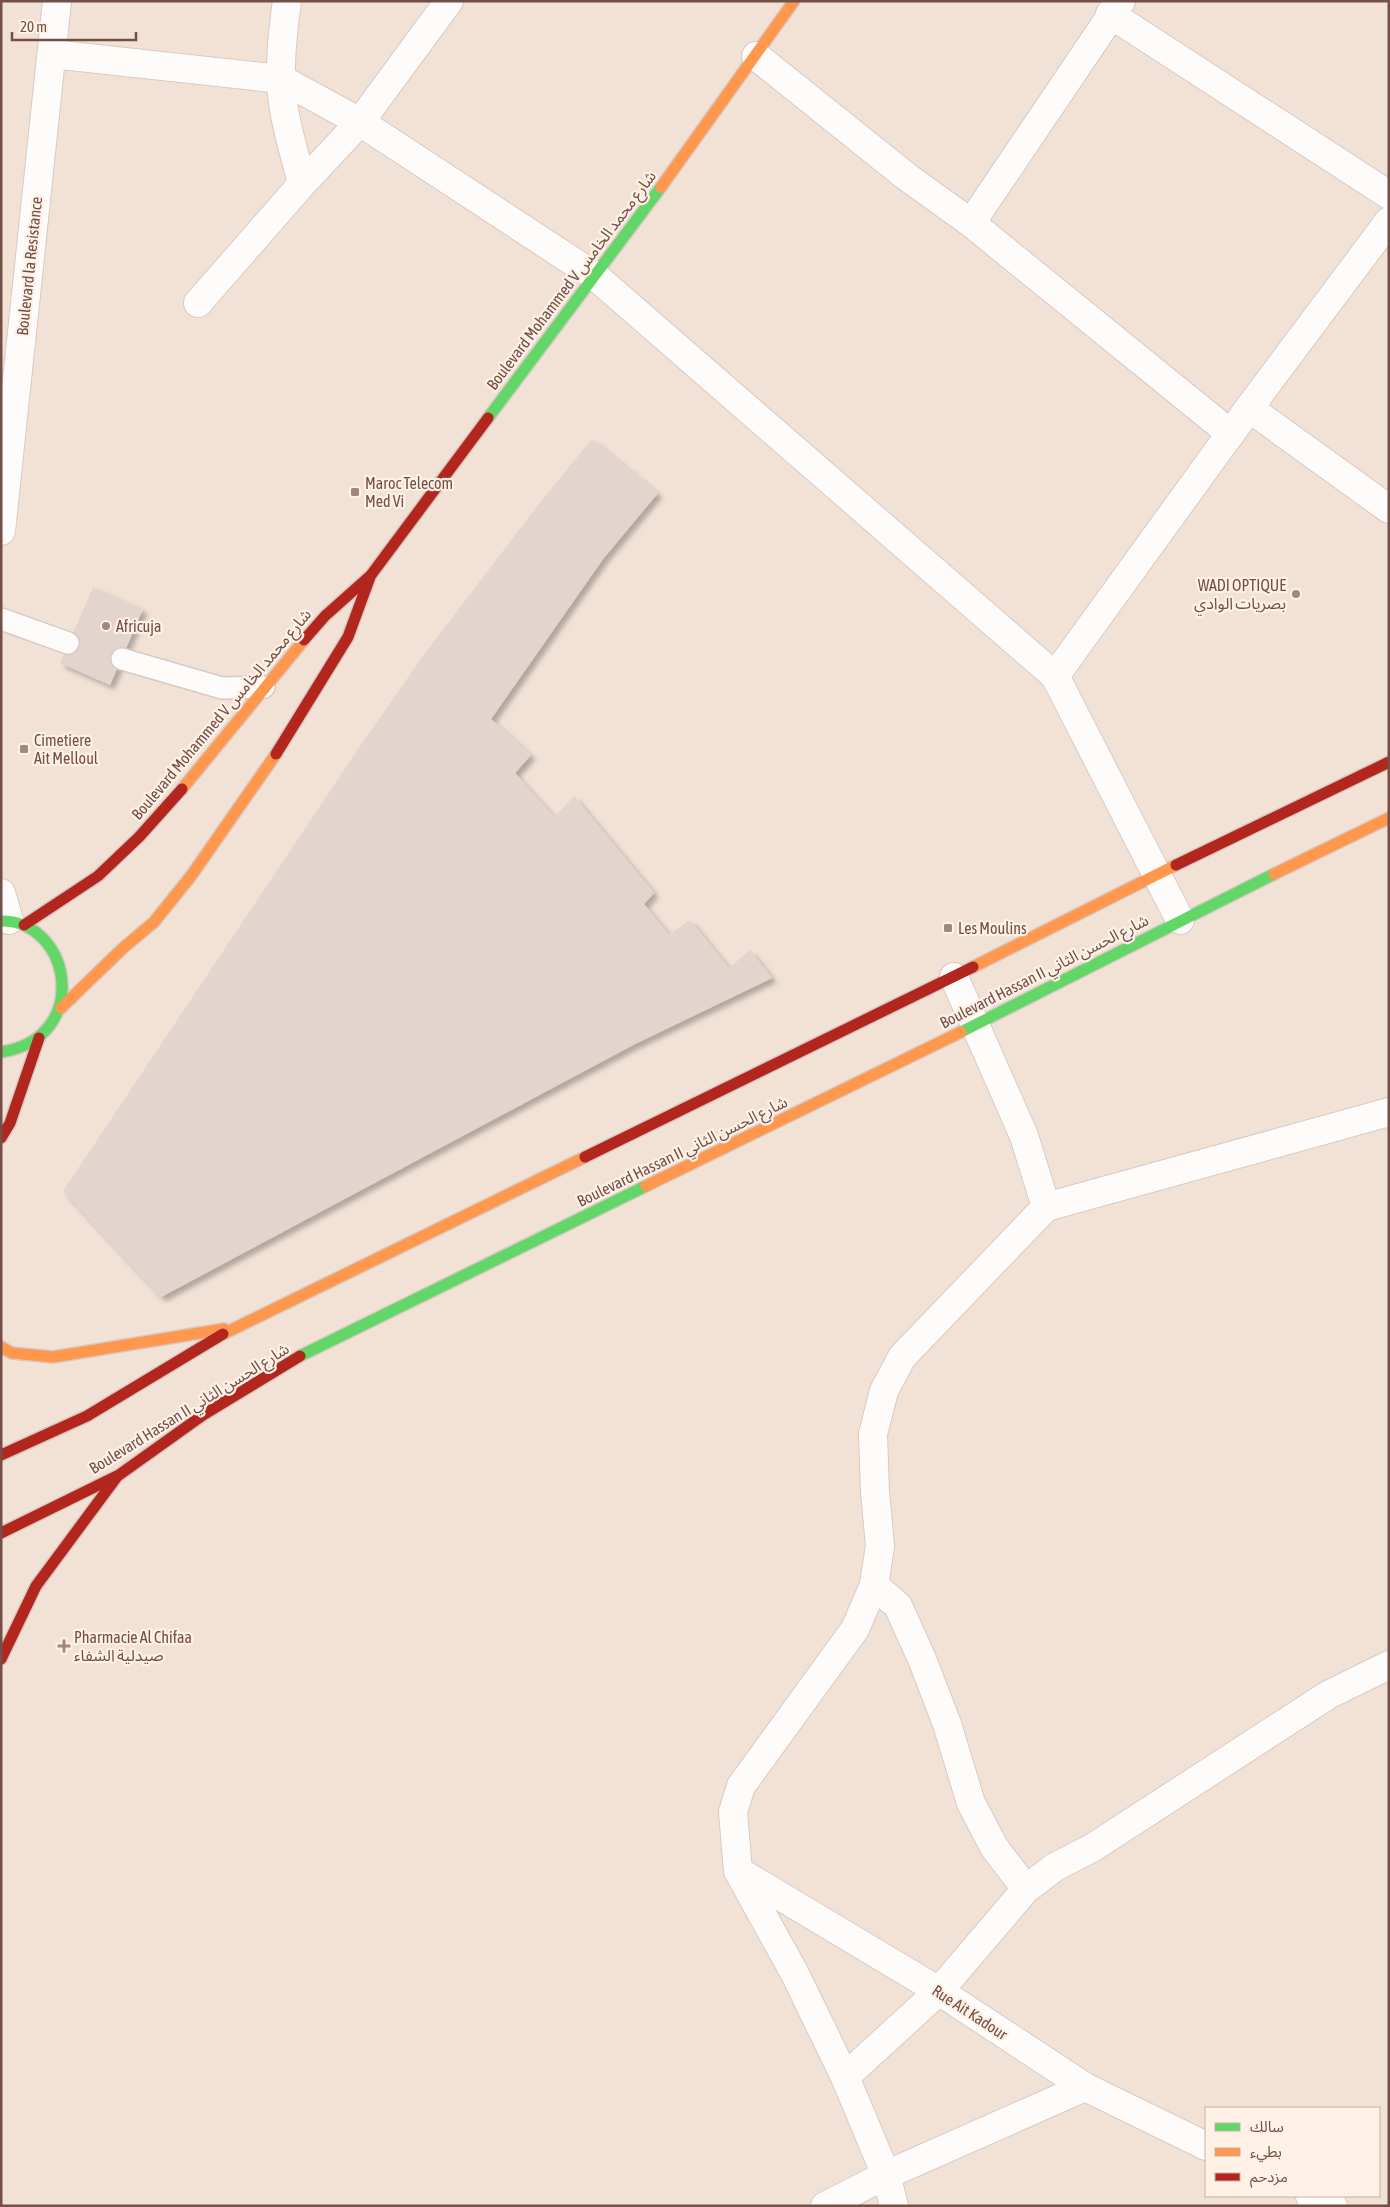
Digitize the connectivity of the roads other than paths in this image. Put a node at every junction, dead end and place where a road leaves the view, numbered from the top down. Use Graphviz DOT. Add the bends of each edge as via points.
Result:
graph roads {
  1 [pos="57,1"];
  2 [pos="287,1"];
  3 [pos="449,1"];
  4 [pos="794,1"];
  5 [pos="1115,8"];
  6 [pos="52,54"];
  7 [pos="756,56"];
  8 [pos="281,79"];
  9 [pos="360,122"];
  10 [pos="302,184"];
  11 [pos="1389,195"];
  12 [pos="971,223"];
  13 [pos="1385,235"];
  14 [pos="595,276"];
  15 [pos="198,304"];
  16 [pos="1249,408"];
  17 [pos="1231,434"];
  18 [pos="1389,509"];
  19 [pos="1,531"];
  20 [pos="370,575"];
  21 [pos="1,619"];
  22 [pos="68,643"];
  23 [pos="122,659"];
  24 [pos="1055,676"];
  25 [pos="264,687"];
  26 [pos="1389,762"];
  27 [pos="1389,818"];
  28 [pos="1157,874"];
  29 [pos="1,893"];
  30 [pos="1180,920"];
  31 [pos="12,922"];
  32 [pos="954,977"];
  33 [pos="61,1008"];
  34 [pos="976,1025"];
  35 [pos="39,1038"];
  36 [pos="1,1052"];
  37 [pos="1389,1112"];
  38 [pos="1,1138"];
  39 [pos="1046,1207"];
  40 [pos="232,1328"];
  41 [pos="1,1346"];
  42 [pos="1,1455"];
  43 [pos="118,1475"];
  44 [pos="1,1533"];
  45 [pos="874,1585"];
  46 [pos="1,1659"];
  47 [pos="1389,1665"];
  48 [pos="738,1871"];
  49 [pos="1026,1889"];
  50 [pos="939,1991"];
  51 [pos="845,2077"];
  52 [pos="1085,2087"];
  53 [pos="1205,2146"];
  54 [pos="886,2175"];
  55 [pos="1312,2197"];
  56 [pos="825,2206"];
  57 [pos="894,2206"];
  58 [pos="1333,2206"];
  1 -- 6 [label="street, Boulevard la Resistance"];
  2 -- 8 [label="street"];
  3 -- 9 [label="street"];
  4 -- 7 [label="main road, Boulevard Mohammed V شارع محمد الخامس"];
  5 -- 11 [label="street"];
  5 -- 12 [label="street"];
  6 -- 8 [label="street"];
  6 -- 19 [label="street, Boulevard la Resistance"];
  7 -- 12 [label="street" via="907,177"];
  7 -- 14 [label="main road, Boulevard Mohammed V شارع محمد الخامس"];
  8 -- 9 [label="street"];
  8 -- 10 [label="street" via="284,109"];
  9 -- 10 [label="street"];
  9 -- 14 [label="street"];
  10 -- 15 [label="street"];
  12 -- 17 [label="street"];
  13 -- 16 [label="street"];
  14 -- 20 [label="main road, Boulevard Mohammed V شارع محمد الخامس"];
  14 -- 24 [label="street"];
  16 -- 17 [label="street"];
  16 -- 18 [label="street"];
  17 -- 24 [label="street"];
  20 -- 25 [label="main road, Boulevard Mohammed V شارع محمد الخامس" via="325,616"];
  20 -- 33 [label="main road, Boulevard Mohammed V شارع محمد الخامس" via="348,637 271,762 191,876 154,922"];
  21 -- 22 [label="lane"];
  23 -- 25 [label="lane" via="222,688"];
  24 -- 28 [label="street"];
  25 -- 31 [label="main road, Boulevard Mohammed V شارع محمد الخامس" via="193,776 139,837 98,876"];
  26 -- 28 [label="main road"];
  27 -- 30 [label="main road, Boulevard Hassan II شارع الحسن الثاني"];
  28 -- 30 [label="street"];
  28 -- 32 [label="main road"];
  29 -- 31 [label="street"];
  30 -- 34 [label="main road, Boulevard Hassan II شارع الحسن الثاني"];
  31 -- 33 [label="main road" via="34,932 50,947 60,966 64,987"];
  32 -- 34 [label="street"];
  32 -- 40 [label="main road"];
  33 -- 35 [label="main road"];
  34 -- 39 [label="street" via="1024,1136"];
  34 -- 43 [label="main road, Boulevard Hassan II شارع الحسن الثاني" via="319,1346 203,1415"];
  35 -- 36 [label="main road" via="21,1048"];
  35 -- 38 [label="main road" via="10,1123"];
  37 -- 39 [label="street"];
  39 -- 45 [label="street" via="902,1357 884,1391 873,1434 880,1546"];
  40 -- 41 [label="main road" via="53,1357 12,1353"];
  40 -- 42 [label="main road" via="87,1416"];
  43 -- 44 [label="main road, Boulevard Hassan II شارع الحسن الثاني"];
  43 -- 46 [label="main road" via="36,1586"];
  45 -- 48 [label="street" via="855,1629 741,1786 733,1812"];
  45 -- 49 [label="street" via="898,1606 947,1724 971,1803 994,1847"];
  47 -- 49 [label="street" via="1328,1695"];
  48 -- 50 [label="street, Rue Ait Kadour"];
  48 -- 51 [label="street" via="794,1972"];
  49 -- 50 [label="street"];
  50 -- 51 [label="street"];
  50 -- 52 [label="street, Rue Ait Kadour"];
  51 -- 54 [label="street"];
  52 -- 53 [label="street, Rue Ait Kadour"];
  52 -- 54 [label="street"];
  54 -- 56 [label="street"];
  54 -- 57 [label="street"];
  55 -- 58 [label="street"];
}
